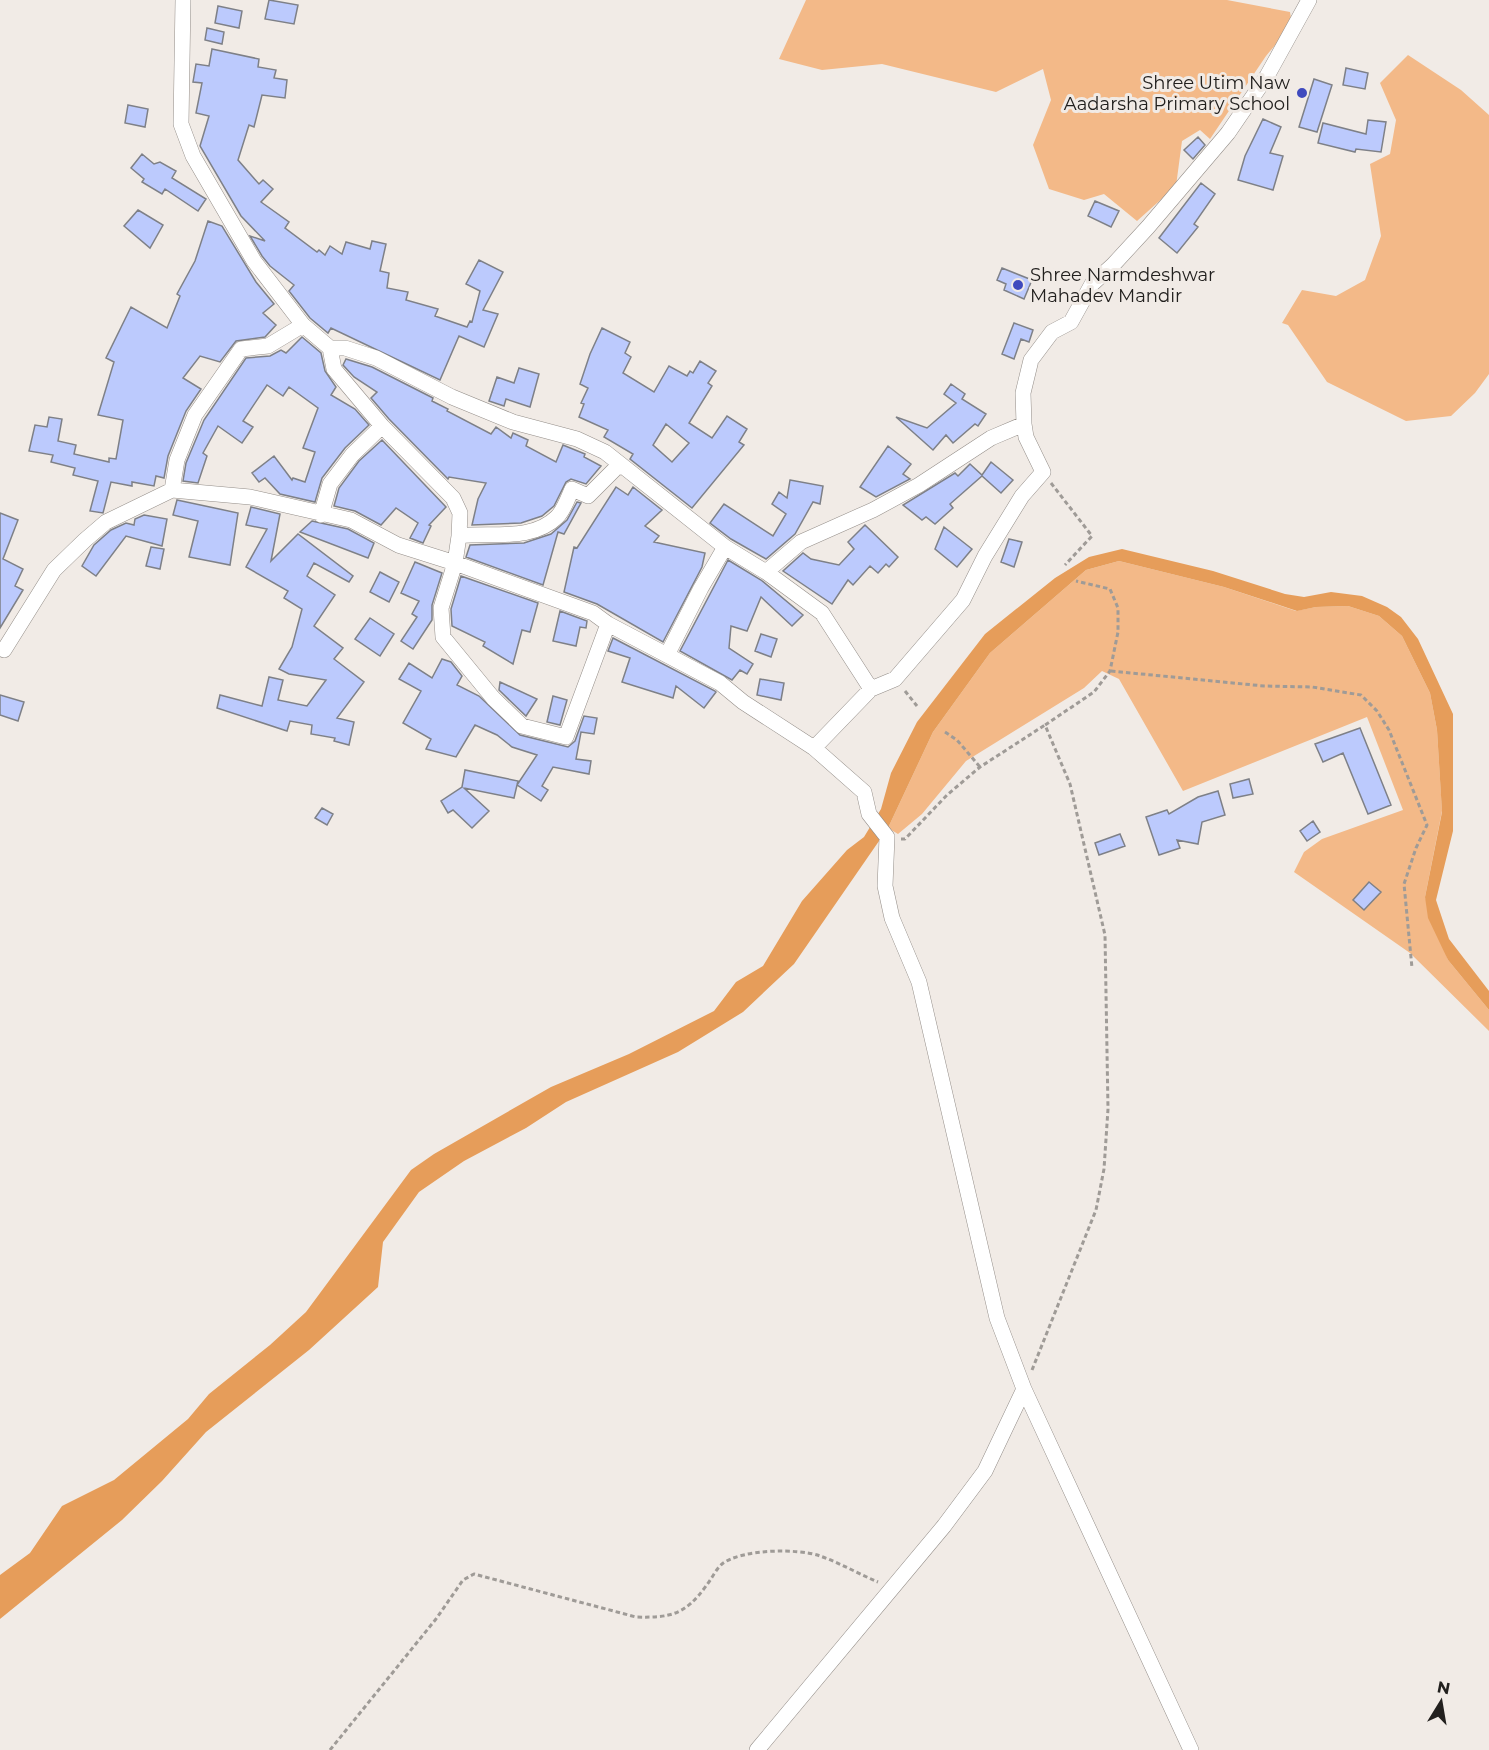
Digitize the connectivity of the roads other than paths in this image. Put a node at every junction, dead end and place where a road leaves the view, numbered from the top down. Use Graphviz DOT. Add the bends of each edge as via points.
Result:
graph roads {
  1 [pos="183,0"];
  2 [pos="1309,0"];
  3 [pos="303,325"];
  4 [pos="330,348"];
  5 [pos="1024,424"];
  6 [pos="382,426"];
  7 [pos="621,467"];
  8 [pos="172,490"];
  9 [pos="321,515"];
  10 [pos="459,536"];
  11 [pos="725,547"];
  12 [pos="455,563"];
  13 [pos="766,572"];
  14 [pos="608,624"];
  15 [pos="4,650"];
  16 [pos="667,655"];
  17 [pos="871,689"];
  18 [pos="814,748"];
  19 [pos="1024,1389"];
  20 [pos="757,1750"];
  21 [pos="1191,1750"];
  1 -- 3 [label="street" via="181,124 193,156 254,261"];
  2 -- 5 [label="street" via="1267,76 1228,134 1148,227 1092,284 1071,322 1052,332 1031,360 1023,393"];
  3 -- 4 [label="street"];
  3 -- 8 [label="street" via="268,346 241,349 195,415 177,460"];
  4 -- 6 [label="street" via="334,369"];
  4 -- 7 [label="street" via="345,348 376,358 452,398 513,422 577,439 605,452"];
  5 -- 13 [label="street" via="991,438 873,510 801,542"];
  5 -- 17 [label="street" via="1043,472 1022,496 963,600 895,679"];
  6 -- 9 [label="street" via="330,484"];
  6 -- 10 [label="street" via="453,498 460,513"];
  7 -- 10 [label="street" via="588,496 572,489 558,516 543,528"];
  7 -- 11 [label="street"];
  8 -- 9 [label="street" via="250,497"];
  8 -- 15 [label="street" via="105,522 85,540 54,570"];
  9 -- 12 [label="street" via="351,520 398,545"];
  10 -- 12 [label="street"];
  11 -- 13 [label="street"];
  11 -- 16 [label="street"];
  12 -- 14 [label="street" via="593,613"];
  12 -- 14 [label="street" via="441,608 443,637 493,698 522,726 566,737"];
  13 -- 17 [label="street" via="822,613"];
  14 -- 16 [label="street"];
  16 -- 18 [label="street" via="720,683"];
  17 -- 18 [label="street"];
  18 -- 19 [label="street" via="864,792 869,814 887,837 885,886 892,918 919,982 994,1307"];
  19 -- 20 [label="street" via="985,1471 944,1526"];
  19 -- 21 [label="street"];
}
